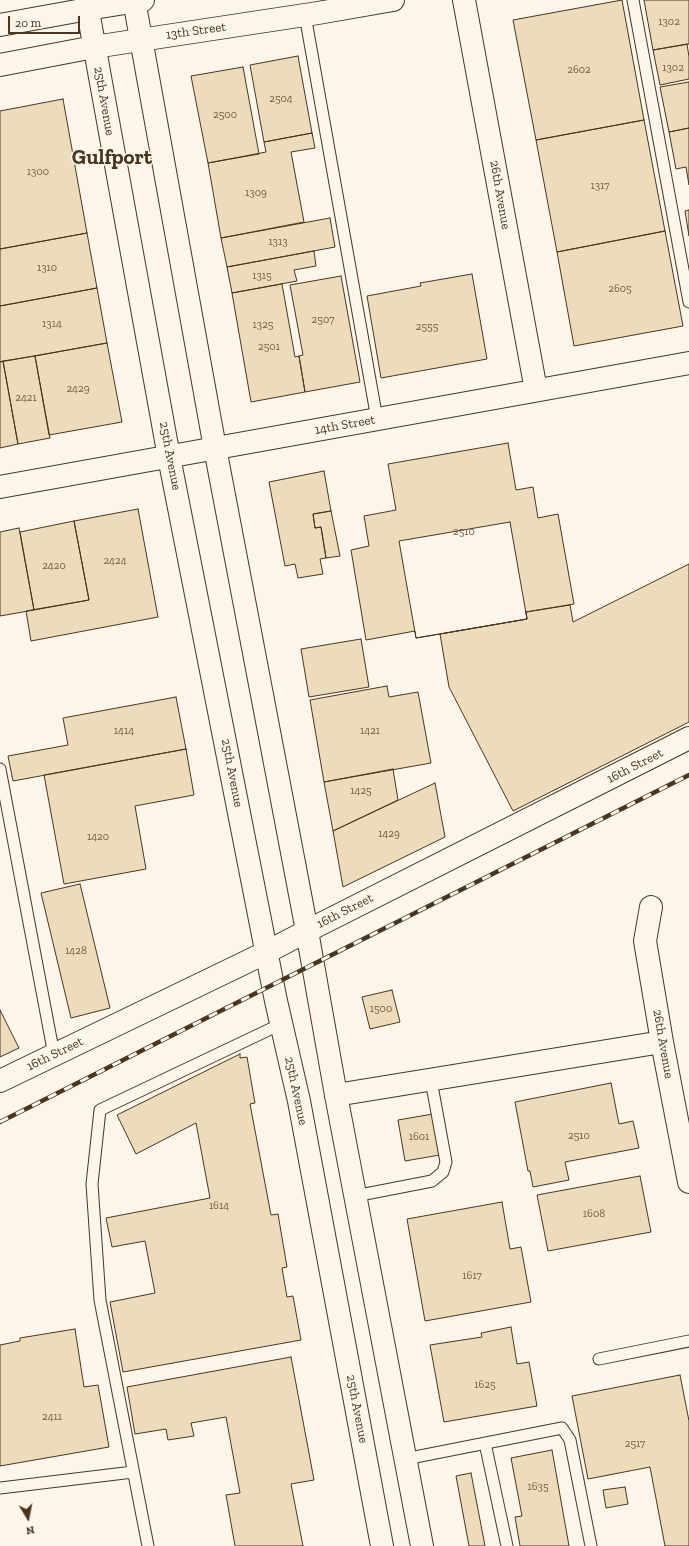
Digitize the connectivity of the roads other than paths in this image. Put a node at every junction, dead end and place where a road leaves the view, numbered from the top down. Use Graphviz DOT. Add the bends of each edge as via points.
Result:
graph roads {
  1 [pos="393,0"];
  2 [pos="464,0"];
  3 [pos="633,0"];
  4 [pos="137,1"];
  5 [pos="87,5"];
  6 [pos="304,15"];
  7 [pos="0,25"];
  8 [pos="140,39"];
  9 [pos="94,47"];
  10 [pos="0,64"];
  11 [pos="689,302"];
  12 [pos="689,363"];
  13 [pos="536,390"];
  14 [pos="377,419"];
  15 [pos="215,448"];
  16 [pos="170,457"];
  17 [pos="0,487"];
  18 [pos="689,738"];
  19 [pos="0,769"];
  20 [pos="651,907"];
  21 [pos="307,931"];
  22 [pos="267,952"];
  23 [pos="281,1024"];
  24 [pos="662,1042"];
  25 [pos="54,1055"];
  26 [pos="431,1080"];
  27 [pos="0,1081"];
  28 [pos="336,1095"];
  29 [pos="689,1182"];
  30 [pos="355,1196"];
  31 [pos="689,1341"];
  32 [pos="599,1359"];
  33 [pos="485,1443"];
  34 [pos="406,1459"];
  35 [pos="133,1472"];
  36 [pos="0,1488"];
  37 [pos="148,1546"];
  38 [pos="382,1546"];
  39 [pos="422,1546"];
  40 [pos="507,1546"];
  41 [pos="591,1546"];
  1 -- 6 [label="main road, 13th Street"];
  2 -- 13 [label="main road, 26th Avenue"];
  3 -- 11 [label="lane"];
  4 -- 5 [label="main road"];
  4 -- 8 [label="main road"];
  5 -- 7 [label="main road"];
  5 -- 9 [label="main road, 25th Avenue"];
  6 -- 8 [label="main road, 13th Street"];
  6 -- 14 [label="lane"];
  8 -- 9 [label="main road, 13th Street"];
  8 -- 15 [label="main road"];
  9 -- 10 [label="main road, 13th Street"];
  9 -- 16 [label="main road, 25th Avenue"];
  12 -- 13 [label="main road, 14th Street"];
  13 -- 14 [label="main road, 14th Street"];
  14 -- 15 [label="main road, 14th Street"];
  15 -- 16 [label="main road, 14th Street"];
  15 -- 21 [label="main road"];
  16 -- 17 [label="main road, 14th Street"];
  16 -- 22 [label="main road, 25th Avenue"];
  18 -- 21 [label="main road, 16th Street"];
  19 -- 25 [label="lane"];
  20 -- 24 [label="main road, 26th Avenue" via="645,941"];
  21 -- 22 [label="main road, 16th Street"];
  21 -- 28 [label="main road"];
  22 -- 23 [label="main road, 25th Avenue"];
  22 -- 25 [label="main road, 16th Street"];
  23 -- 35 [label="lane" via="100,1110 92,1184 100,1300"];
  23 -- 38 [label="main road, 25th Avenue" via="299,1102"];
  24 -- 26 [label="main road"];
  24 -- 29 [label="main road, 26th Avenue"];
  25 -- 27 [label="main road, 16th Street"];
  26 -- 28 [label="main road"];
  26 -- 30 [label="lane" via="446,1162 443,1172 432,1181"];
  28 -- 30 [label="main road"];
  30 -- 34 [label="main road"];
  31 -- 32 [label="lane"];
  33 -- 34 [label="lane"];
  33 -- 40 [label="lane"];
  33 -- 41 [label="lane" via="562,1428 570,1440"];
  34 -- 39 [label="main road"];
  35 -- 36 [label="lane"];
  35 -- 37 [label="lane"];
}
